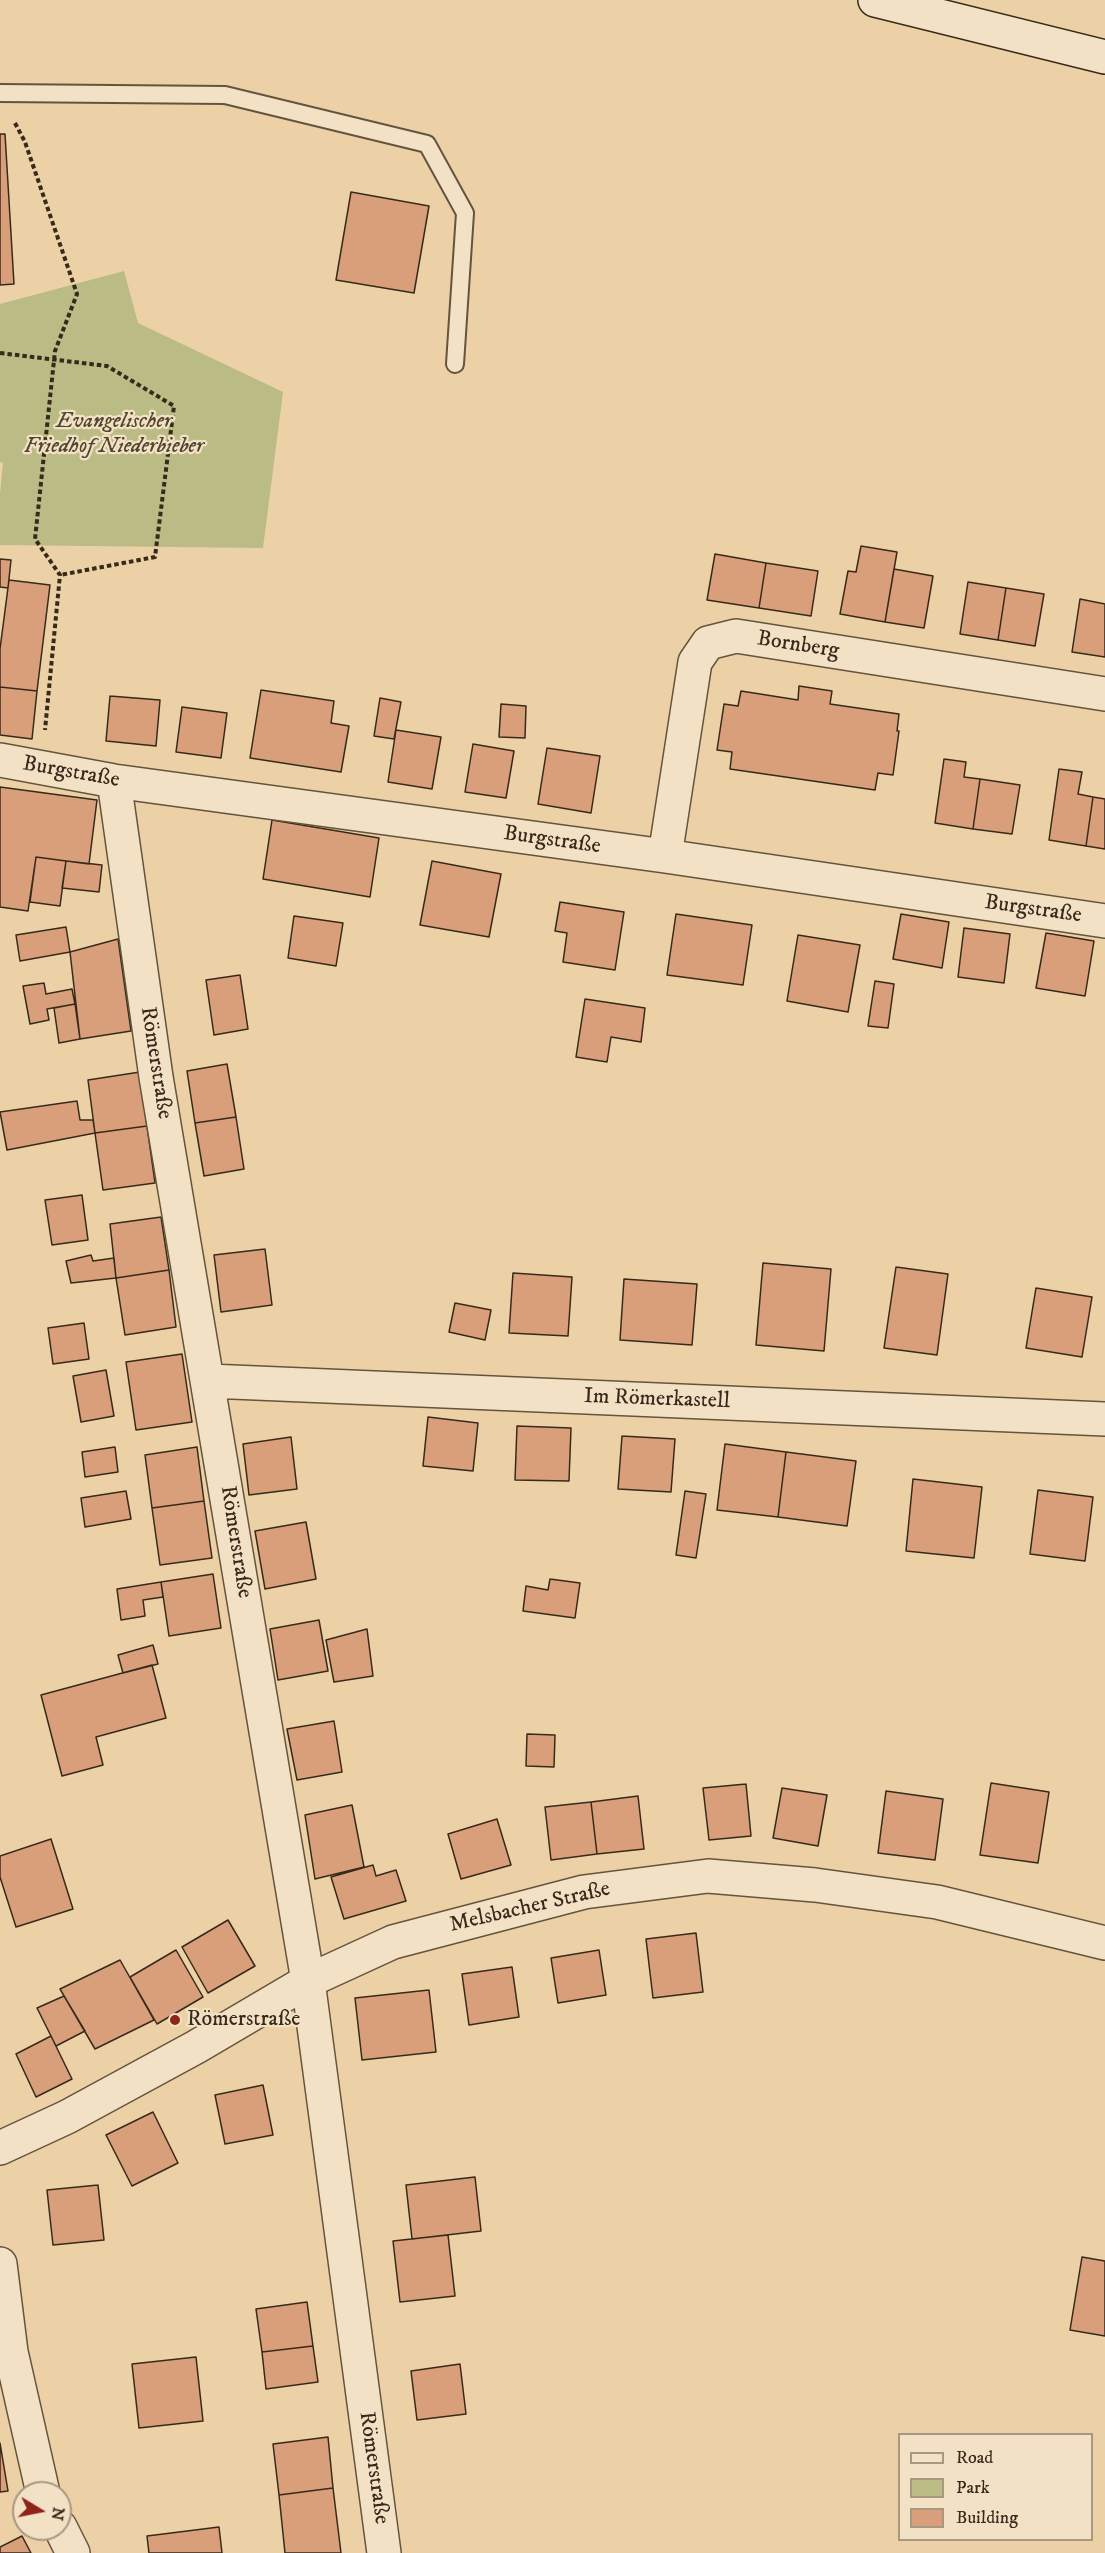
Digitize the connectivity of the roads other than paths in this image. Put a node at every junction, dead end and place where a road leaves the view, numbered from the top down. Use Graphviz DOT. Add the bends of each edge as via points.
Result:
graph roads {
  1 [pos="875,0"];
  2 [pos="1105,57"];
  3 [pos="0,93"];
  4 [pos="455,364"];
  5 [pos="1105,694"];
  6 [pos="0,760"];
  7 [pos="114,781"];
  8 [pos="665,856"];
  9 [pos="1105,921"];
  10 [pos="209,1382"];
  11 [pos="1105,1419"];
  12 [pos="1105,1943"];
  13 [pos="308,1981"];
  14 [pos="0,2148"];
  15 [pos="0,2264"];
  16 [pos="41,2481"];
  17 [pos="384,2553"];
  1 -- 2 [label="street"];
  3 -- 4 [label="lane" via="225,95 427,144 465,213"];
  5 -- 8 [label="street, Bornberg" via="735,636 708,643 696,662"];
  6 -- 7 [label="street, Burgstraße"];
  7 -- 8 [label="street, Burgstraße"];
  7 -- 10 [label="street, Römerstraße" via="156,1077"];
  8 -- 9 [label="street, Burgstraße"];
  10 -- 11 [label="street, Im Römerkastell"];
  10 -- 13 [label="street, Römerstraße"];
  12 -- 13 [label="street, Melsbacher Straße" via="937,1902 815,1885 708,1876 584,1892 487,1916 393,1942"];
  13 -- 14 [label="street, Melsbacher Straße" via="77,2112"];
  13 -- 17 [label="street, Römerstraße"];
  15 -- 16 [label="street" via="10,2352"];
}
